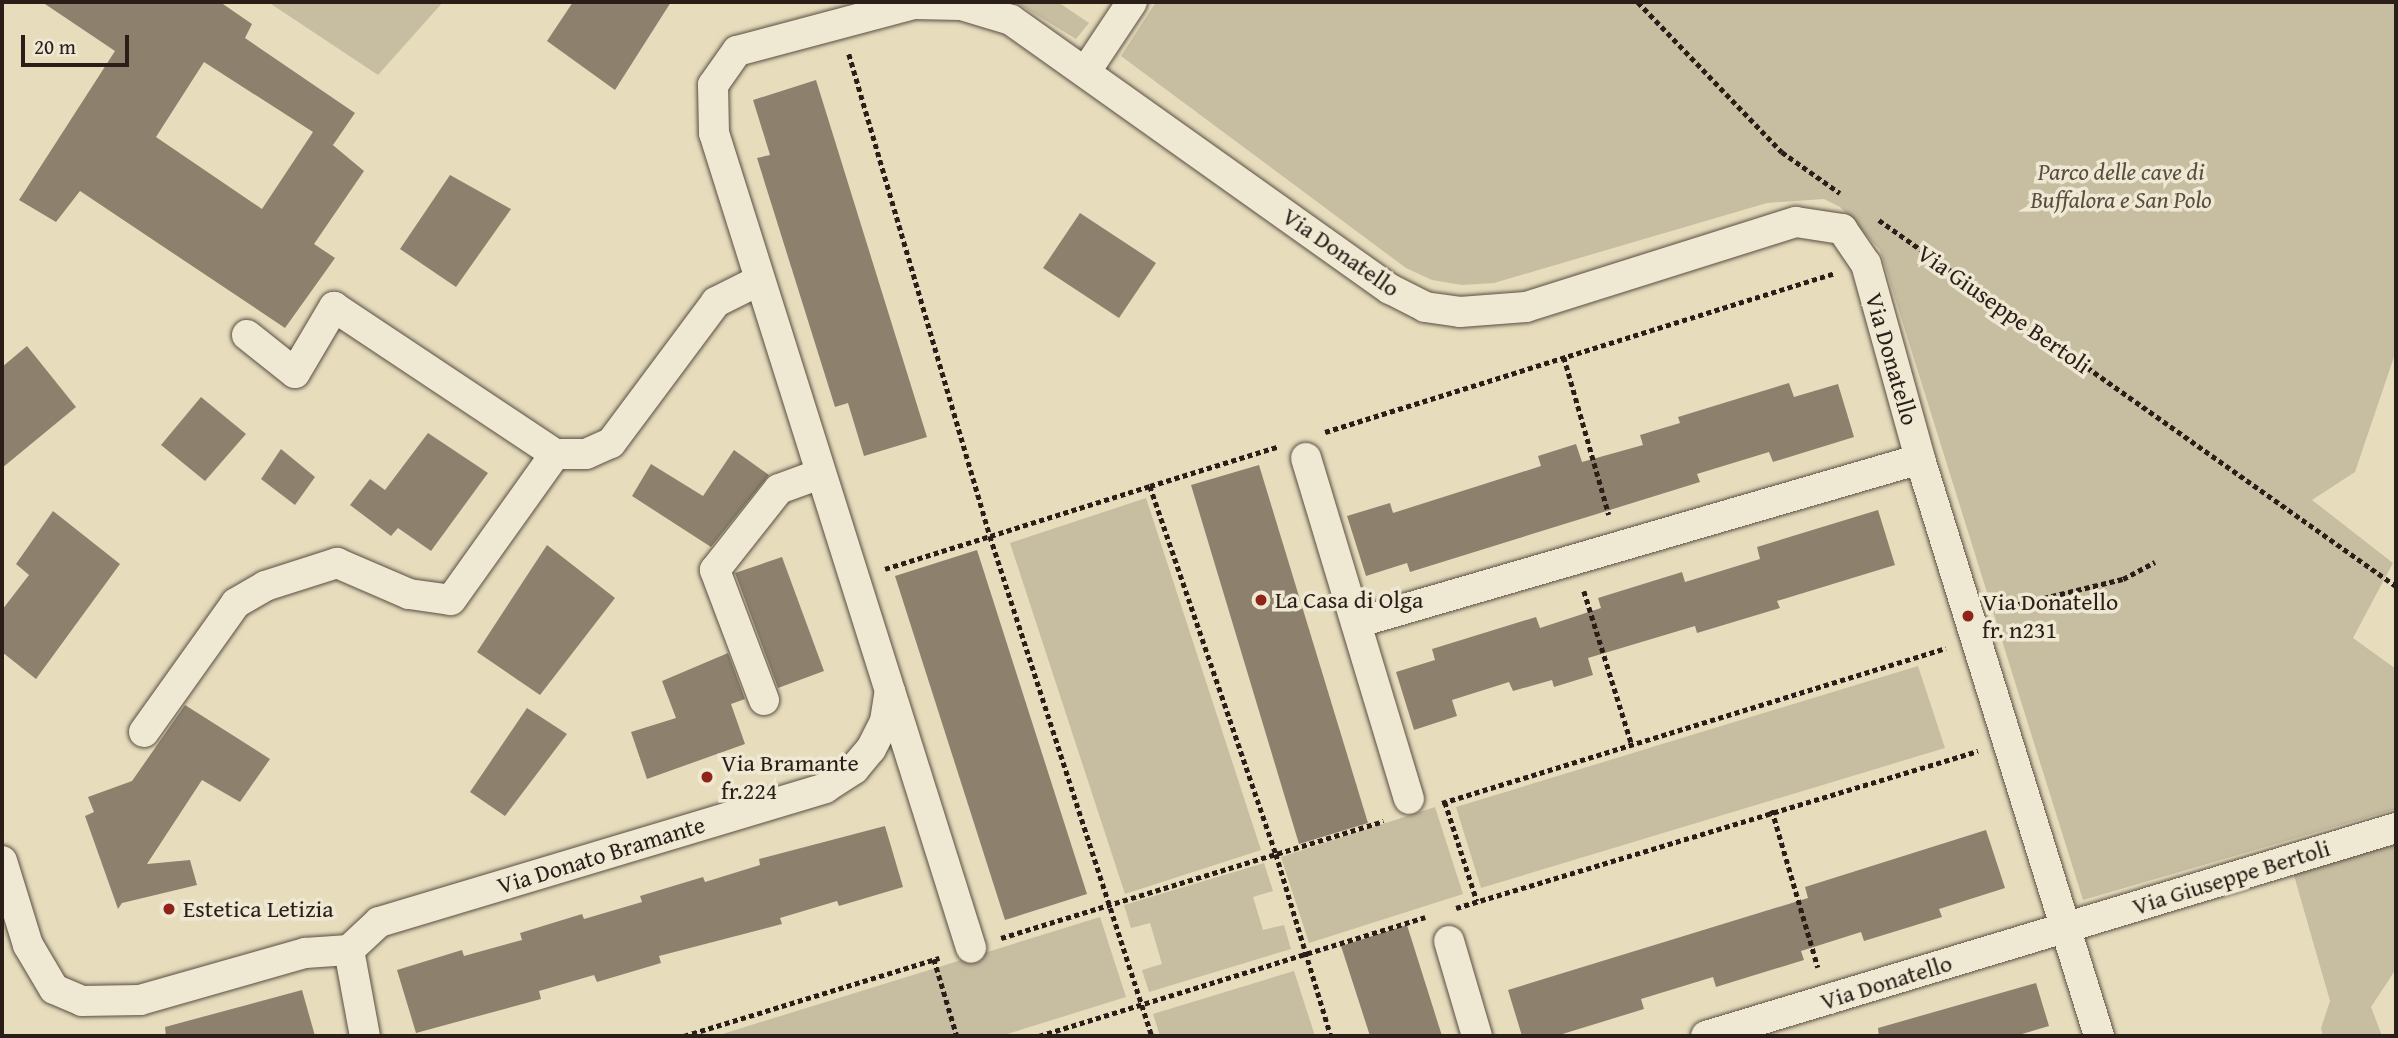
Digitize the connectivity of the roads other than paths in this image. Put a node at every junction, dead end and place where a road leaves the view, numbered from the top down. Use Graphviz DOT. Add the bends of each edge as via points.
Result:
graph roads {
  1 [pos="1132,2"];
  2 [pos="1086,71"];
  3 [pos="758,281"];
  4 [pos="247,335"];
  5 [pos="1303,446"];
  6 [pos="555,454"];
  7 [pos="1920,459"];
  8 [pos="820,474"];
  9 [pos="1356,623"];
  10 [pos="890,691"];
  11 [pos="764,700"];
  12 [pos="144,732"];
  13 [pos="1411,808"];
  14 [pos="2396,828"];
  15 [pos="2,861"];
  16 [pos="2066,928"];
  17 [pos="1448,941"];
  18 [pos="971,948"];
  19 [pos="349,950"];
  20 [pos="365,1036"];
  21 [pos="1477,1036"];
  22 [pos="1706,1036"];
  23 [pos="2099,1036"];
  1 -- 2 [label="street"];
  2 -- 3 [label="street, Via Donatello" via="1011,20 961,5 914,4 737,51 713,85 714,133"];
  2 -- 7 [label="street, Via Donatello" via="1390,289 1425,307 1460,312 1526,307 1796,222 1842,229 1866,264"];
  3 -- 6 [label="street" via="716,302 611,443 586,454"];
  3 -- 8 [label="street"];
  4 -- 6 [label="street" via="295,373 334,307"];
  5 -- 9 [label="street"];
  6 -- 12 [label="street" via="451,600 409,594 337,563 265,586 236,603"];
  7 -- 9 [label="street, Via Donatello"];
  7 -- 16 [label="street, Via Donatello"];
  8 -- 10 [label="street"];
  8 -- 11 [label="street" via="779,489 715,570"];
  9 -- 13 [label="street"];
  10 -- 18 [label="street"];
  10 -- 19 [label="street, Via Donato Bramante" via="885,721 871,749 853,769 825,788 379,922"];
  14 -- 16 [label="street, Via Giuseppe Bertoli"];
  15 -- 19 [label="street" via="28,945 54,989 82,1001 140,1000 305,953"];
  16 -- 22 [label="street, Via Donatello"];
  16 -- 23 [label="street, Via Donatello"];
  17 -- 21 [label="street"];
  19 -- 20 [label="street"];
}
